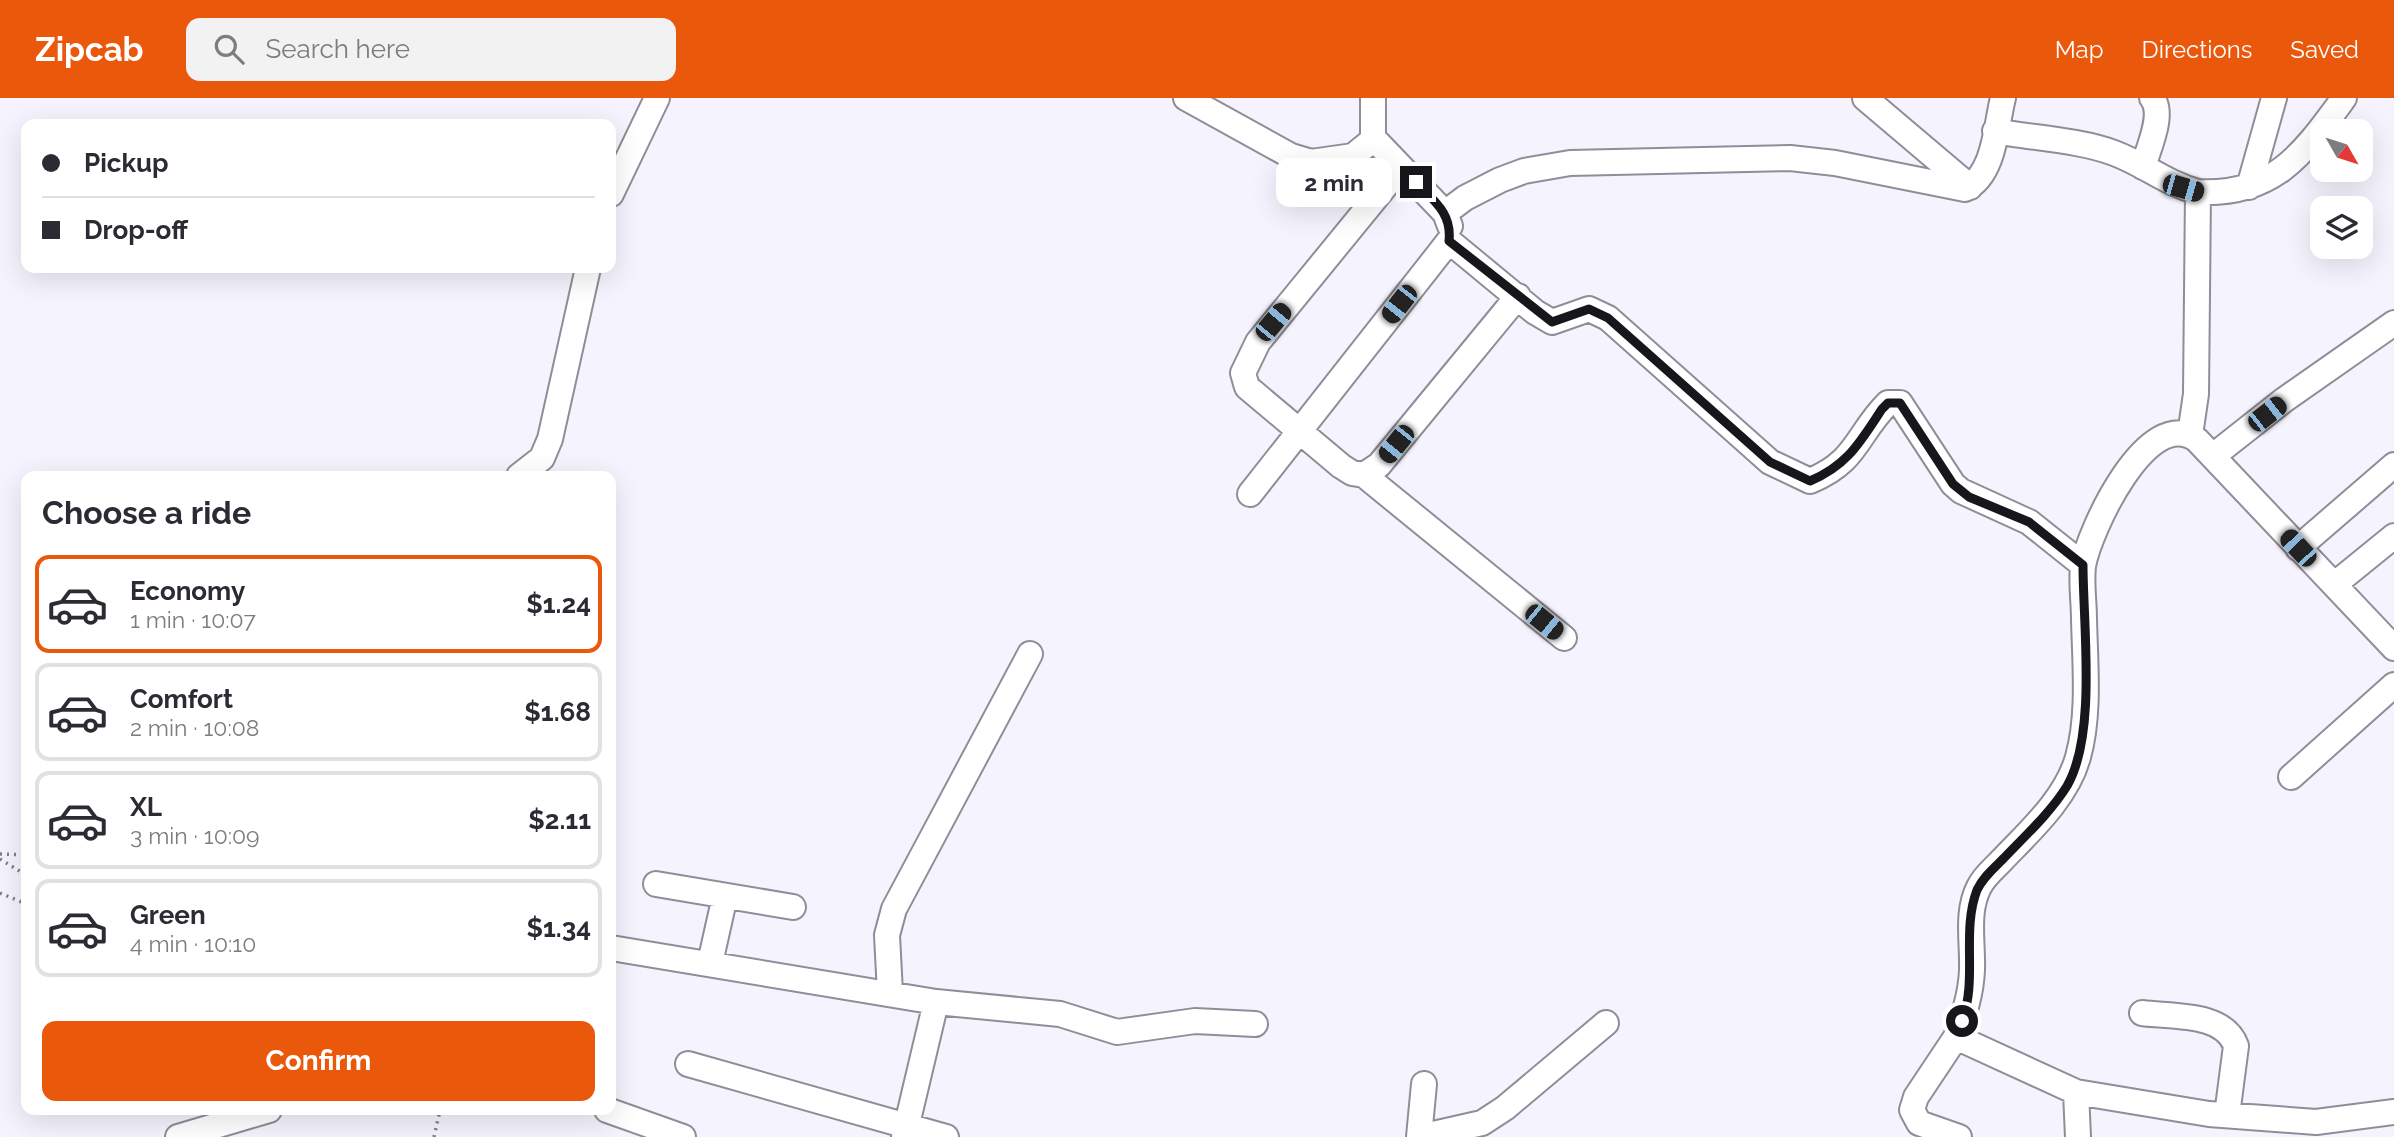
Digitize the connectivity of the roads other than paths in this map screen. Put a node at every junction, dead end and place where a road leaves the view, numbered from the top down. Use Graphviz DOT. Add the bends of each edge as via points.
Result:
graph roads {
  1 [pos="657,98"];
  2 [pos="1185,98"];
  3 [pos="1374,98"];
  4 [pos="1865,98"];
  5 [pos="2003,98"];
  6 [pos="2152,98"];
  7 [pos="2274,98"];
  8 [pos="2344,98"];
  9 [pos="1995,131"];
  10 [pos="1373,141"];
  11 [pos="1401,167"];
  12 [pos="2143,167"];
  13 [pos="616,184"];
  14 [pos="1970,187"];
  15 [pos="2249,187"];
  16 [pos="2198,192"];
  17 [pos="1446,213"];
  18 [pos="1449,241"];
  19 [pos="587,273"];
  20 [pos="1518,296"];
  21 [pos="2394,323"];
  22 [pos="1299,431"];
  23 [pos="2190,435"];
  24 [pos="2213,456"];
  25 [pos="2394,465"];
  26 [pos="525,471"];
  27 [pos="1364,475"];
  28 [pos="1250,494"];
  29 [pos="2394,536"];
  30 [pos="2298,548"];
  31 [pos="2083,565"];
  32 [pos="2335,584"];
  33 [pos="1564,638"];
  34 [pos="2391,640"];
  35 [pos="1030,654"];
  36 [pos="2394,685"];
  37 [pos="2291,777"];
  38 [pos="656,884"];
  39 [pos="725,896"];
  40 [pos="793,907"];
  41 [pos="616,949"];
  42 [pos="710,963"];
  43 [pos="890,993"];
  44 [pos="936,1002"];
  45 [pos="2143,1013"];
  46 [pos="1605,1023"];
  47 [pos="1255,1024"];
  48 [pos="1956,1037"];
  49 [pos="688,1064"];
  50 [pos="1424,1084"];
  51 [pos="2076,1092"];
  52 [pos="2394,1112"];
  53 [pos="616,1113"];
  54 [pos="252,1115"];
  55 [pos="2227,1115"];
  56 [pos="2315,1130"];
  57 [pos="906,1132"];
  58 [pos="178,1137"];
  59 [pos="683,1137"];
  60 [pos="946,1137"];
  61 [pos="1419,1137"];
  62 [pos="1959,1137"];
  63 [pos="2078,1137"];
  1 -- 13 [label="street"];
  2 -- 10 [label="street" via="1291,156 1311,162 1353,156"];
  3 -- 10 [label="street"];
  4 -- 14 [label="street"];
  5 -- 9 [label="street"];
  6 -- 12 [label="street" via="2157,105 2156,121"];
  7 -- 15 [label="street"];
  8 -- 15 [label="street" via="2297,158 2279,173"];
  9 -- 12 [label="street" via="2110,151"];
  9 -- 14 [label="street" via="1982,174"];
  10 -- 11 [label="street"];
  11 -- 17 [label="street"];
  11 -- 22 [label="street" via="1248,357 1243,373 1247,387"];
  12 -- 16 [label="street" via="2167,183"];
  14 -- 17 [label="street" via="1959,189 1790,158 1570,163 1500,180"];
  15 -- 16 [label="street"];
  16 -- 23 [label="street" via="2196,394"];
  17 -- 18 [label="street"];
  18 -- 20 [label="street"];
  18 -- 22 [label="street"];
  19 -- 26 [label="street" via="550,439 542,458"];
  20 -- 27 [label="street" via="1379,465"];
  20 -- 31 [label="street" via="1552,322 1589,309 1608,318 1770,462 1810,481 1832,472 1853,453 1888,403 1900,403 1953,484 1969,497 2029,522"];
  21 -- 24 [label="street"];
  22 -- 27 [label="street" via="1352,473"];
  22 -- 28 [label="street"];
  23 -- 24 [label="street"];
  23 -- 31 [label="street" via="2155,440 2140,452 2124,472"];
  24 -- 30 [label="street"];
  25 -- 30 [label="street"];
  27 -- 33 [label="street"];
  29 -- 32 [label="street"];
  30 -- 32 [label="street"];
  31 -- 48 [label="street" via="2085,677 2078,757 2067,785 1978,888 1971,924 1968,1006"];
  32 -- 34 [label="street"];
  35 -- 43 [label="street" via="894,909 887,935"];
  36 -- 37 [label="street"];
  38 -- 39 [label="street"];
  39 -- 40 [label="street"];
  39 -- 42 [label="street"];
  41 -- 42 [label="street"];
  42 -- 43 [label="street"];
  43 -- 44 [label="street"];
  44 -- 47 [label="street" via="1060,1014 1117,1032 1195,1021"];
  44 -- 57 [label="street"];
  45 -- 55 [label="street" via="2210,1021 2232,1036 2236,1046"];
  46 -- 61 [label="street" via="1482,1123"];
  48 -- 51 [label="street"];
  48 -- 62 [label="street" via="1912,1110 1919,1123"];
  49 -- 57 [label="street"];
  50 -- 61 [label="street"];
  51 -- 55 [label="street"];
  51 -- 63 [label="street"];
  52 -- 56 [label="street"];
  53 -- 59 [label="street"];
  54 -- 58 [label="street"];
  55 -- 56 [label="street"];
  57 -- 60 [label="street"];
}
